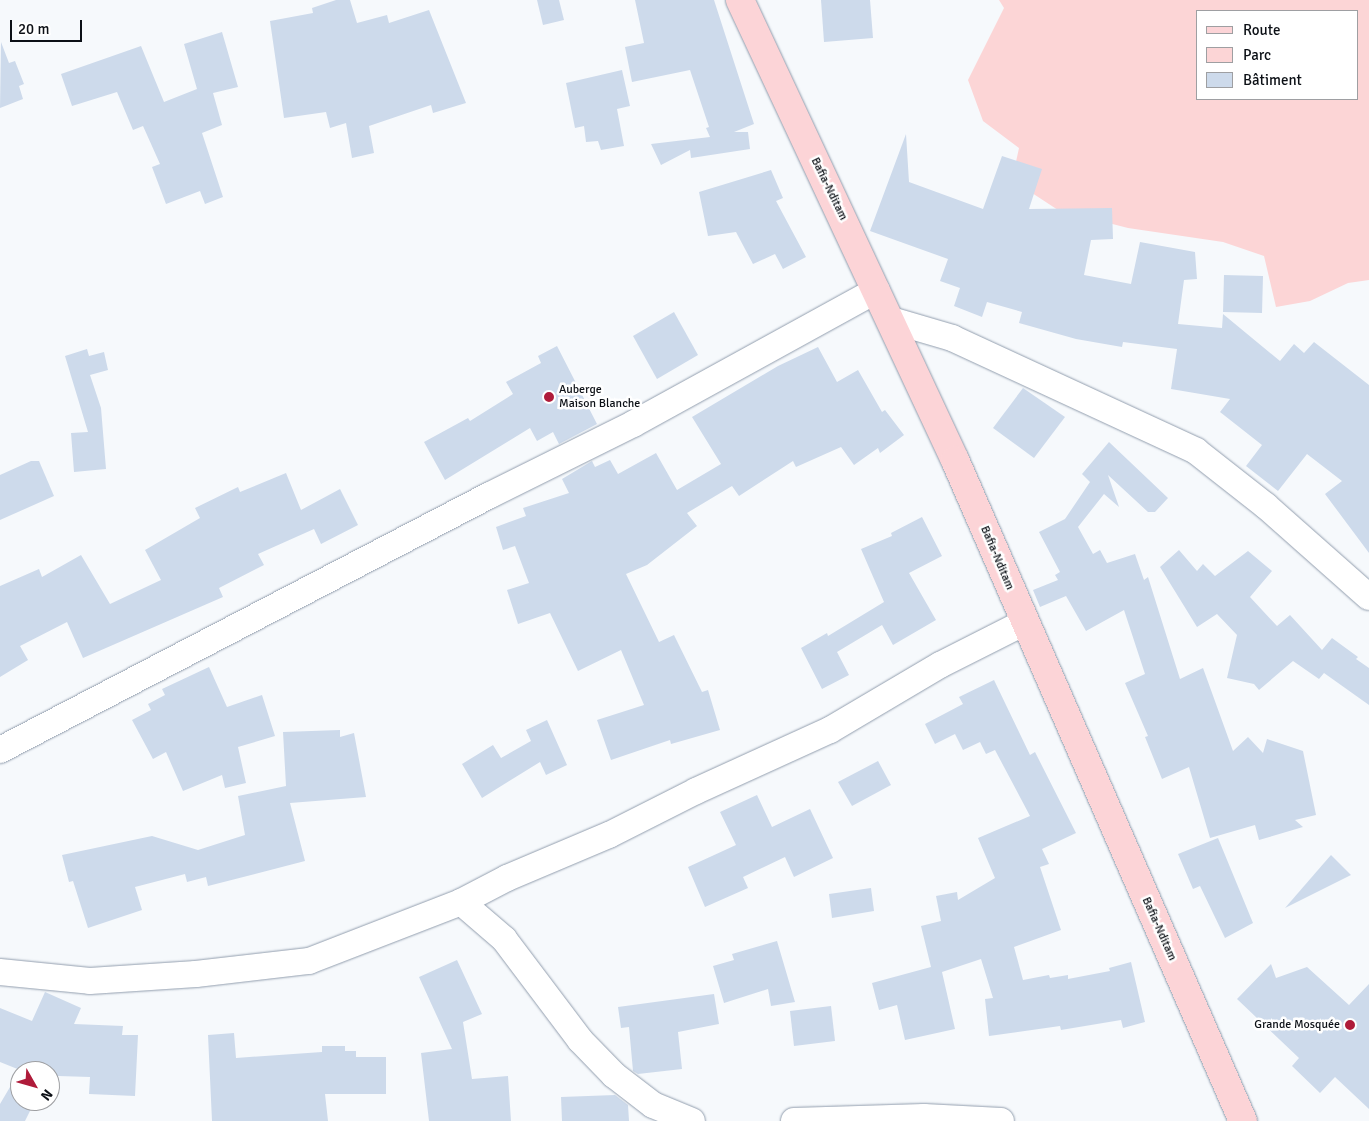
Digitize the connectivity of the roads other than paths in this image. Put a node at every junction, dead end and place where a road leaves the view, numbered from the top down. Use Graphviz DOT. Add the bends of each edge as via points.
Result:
graph roads {
  1 [pos="740,0"];
  2 [pos="877,290"];
  3 [pos="891,320"];
  4 [pos="1369,597"];
  5 [pos="1025,622"];
  6 [pos="0,750"];
  7 [pos="461,902"];
  8 [pos="0,972"];
  9 [pos="692,1121"];
  10 [pos="794,1121"];
  11 [pos="1002,1121"];
  12 [pos="1243,1121"];
  1 -- 2 [label="main road, Bafia-Nditam"];
  2 -- 3 [label="main road, Bafia-Nditam"];
  2 -- 6 [label="street" via="633,424"];
  3 -- 4 [label="street" via="952,338 1196,451 1266,506"];
  3 -- 5 [label="main road, Bafia-Nditam"];
  5 -- 7 [label="street" via="940,665 830,730"];
  5 -- 12 [label="main road, Bafia-Nditam"];
  7 -- 8 [label="street" via="309,961 196,974 90,981"];
  7 -- 9 [label="street" via="504,939 580,1040 614,1076 653,1105"];
  10 -- 11 [label="street" via="924,1117"];
}
